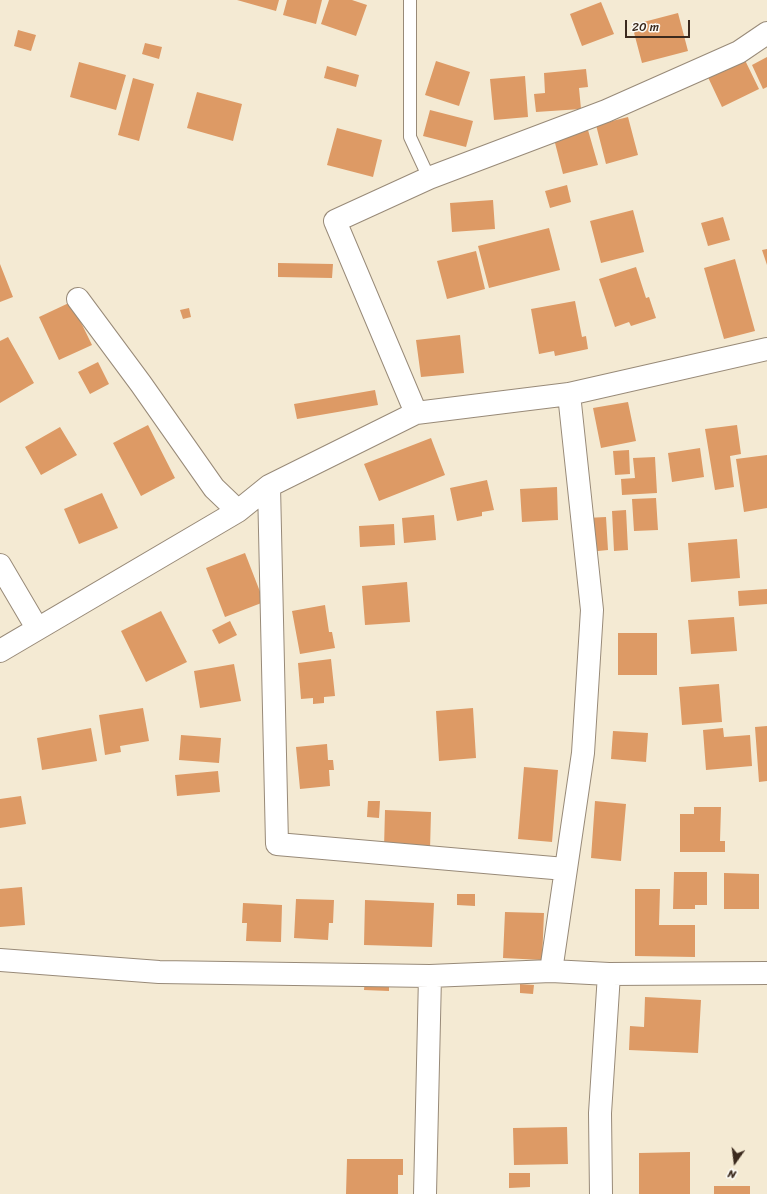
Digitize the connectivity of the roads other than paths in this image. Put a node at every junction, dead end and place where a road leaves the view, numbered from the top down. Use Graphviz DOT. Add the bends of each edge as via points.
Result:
graph roads {
  1 [pos="410,0"];
  2 [pos="767,33"];
  3 [pos="429,178"];
  4 [pos="78,299"];
  5 [pos="767,349"];
  6 [pos="569,394"];
  7 [pos="416,413"];
  8 [pos="269,486"];
  9 [pos="238,511"];
  10 [pos="0,565"];
  11 [pos="37,628"];
  12 [pos="0,651"];
  13 [pos="565,869"];
  14 [pos="0,960"];
  15 [pos="551,971"];
  16 [pos="767,973"];
  17 [pos="609,974"];
  18 [pos="430,976"];
  19 [pos="425,1194"];
  20 [pos="601,1194"];
  1 -- 3 [label="lane" via="410,137"];
  2 -- 3 [label="street" via="739,52 606,111"];
  3 -- 7 [label="street" via="335,221"];
  4 -- 9 [label="street" via="142,384 214,488"];
  5 -- 6 [label="street"];
  6 -- 7 [label="street"];
  6 -- 13 [label="street" via="592,610 583,753"];
  7 -- 8 [label="street"];
  8 -- 9 [label="street"];
  8 -- 13 [label="street" via="277,844"];
  9 -- 11 [label="street"];
  10 -- 11 [label="street"];
  11 -- 12 [label="street"];
  13 -- 15 [label="street"];
  14 -- 18 [label="street" via="159,972"];
  15 -- 17 [label="street"];
  15 -- 18 [label="street"];
  16 -- 17 [label="street"];
  17 -- 20 [label="street" via="600,1113"];
  18 -- 19 [label="street"];
}
